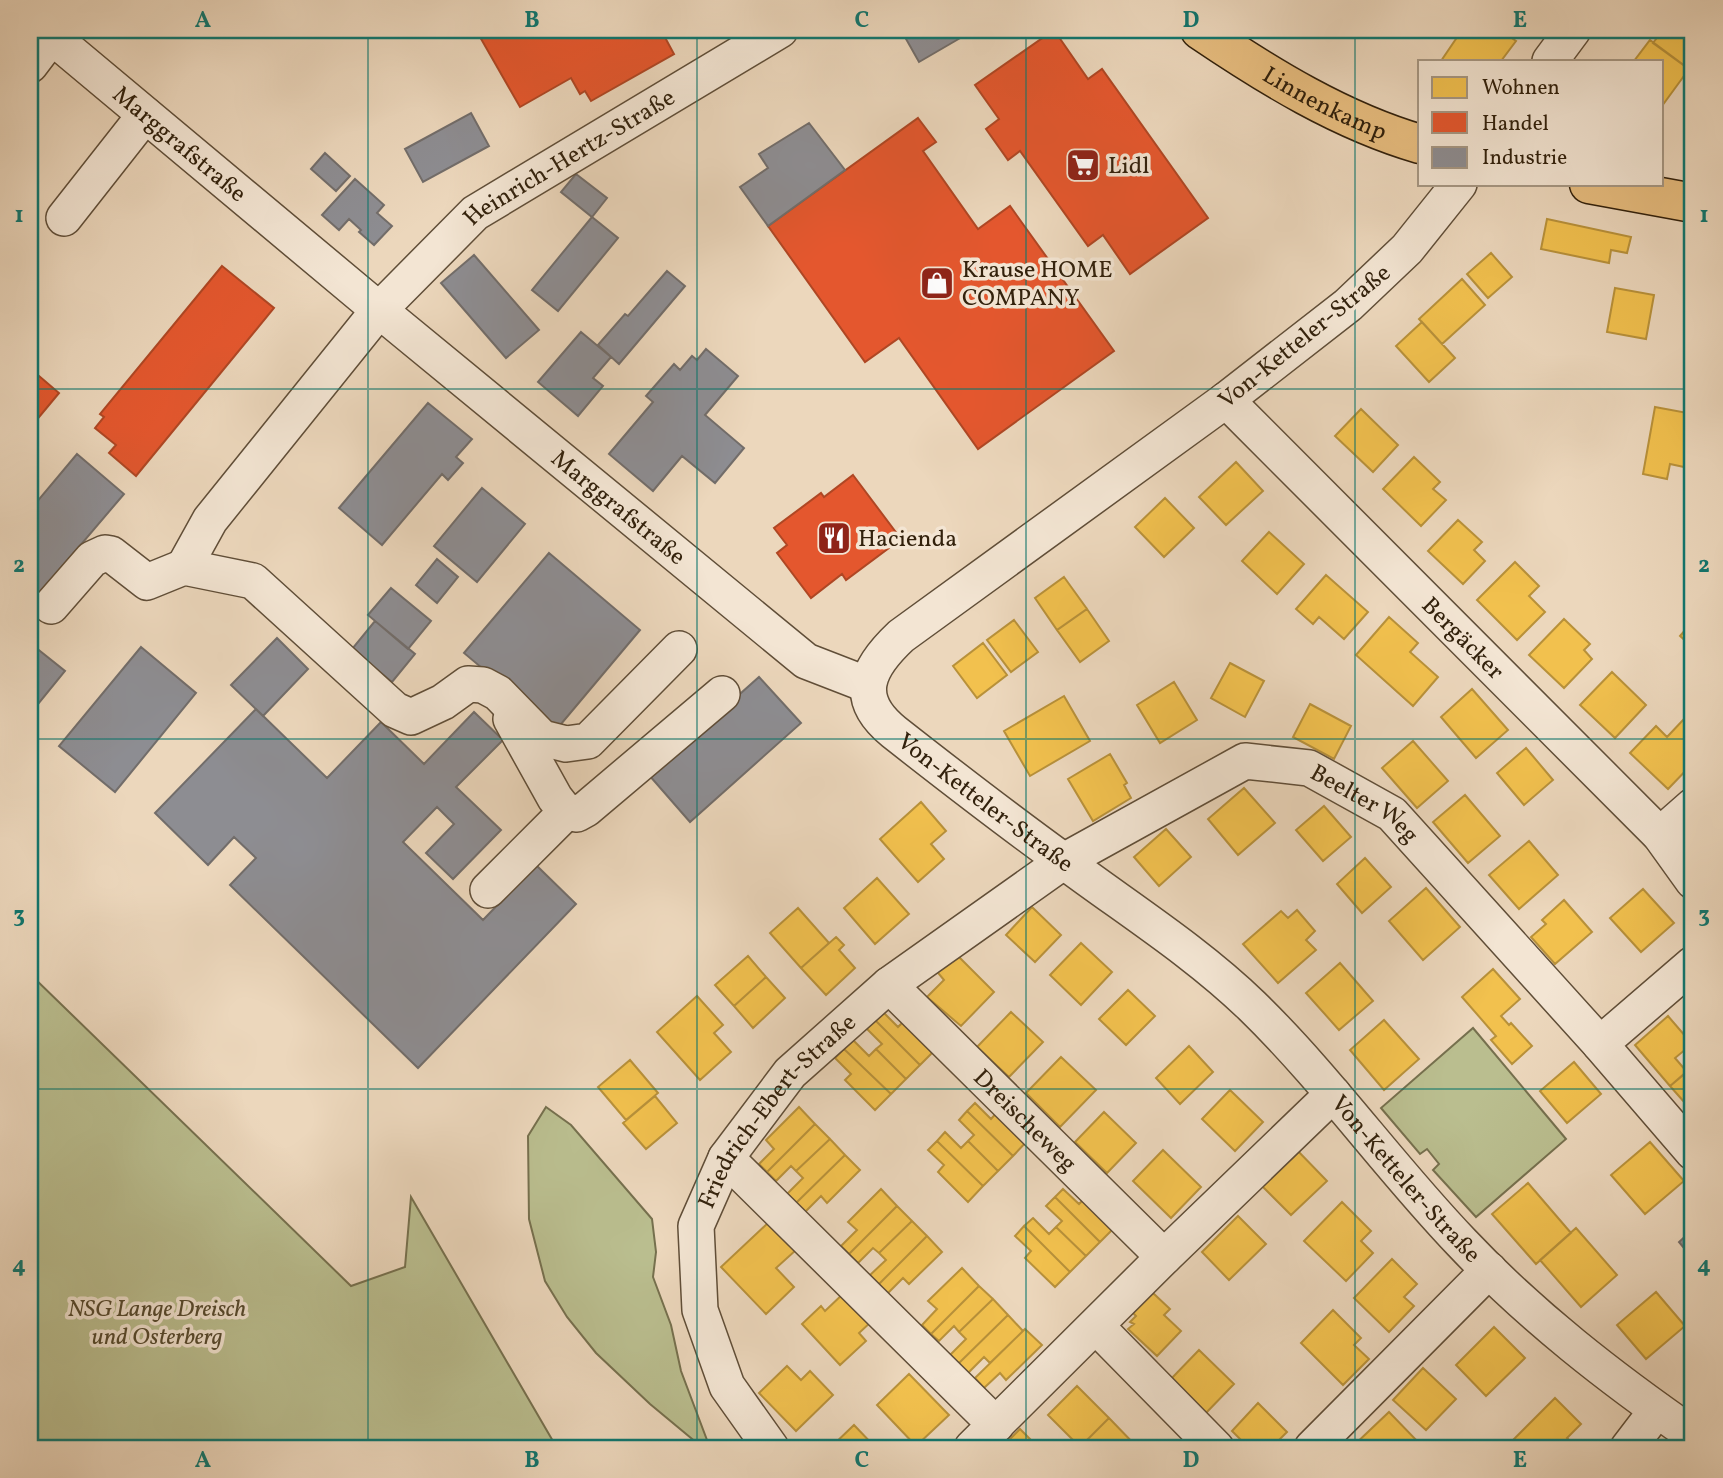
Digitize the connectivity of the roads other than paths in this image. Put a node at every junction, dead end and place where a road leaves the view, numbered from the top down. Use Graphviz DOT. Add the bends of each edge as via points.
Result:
graph roads {
  1 [pos="780,30"];
  2 [pos="1200,30"];
  3 [pos="1573,30"];
  4 [pos="54,32"];
  5 [pos="1551,60"];
  6 [pos="30,65"];
  7 [pos="145,115"];
  8 [pos="1418,143"];
  9 [pos="1457,186"];
  10 [pos="1600,186"];
  11 [pos="1693,203"];
  12 [pos="64,218"];
  13 [pos="379,310"];
  14 [pos="1226,400"];
  15 [pos="184,567"];
  16 [pos="51,606"];
  17 [pos="679,649"];
  18 [pos="868,685"];
  19 [pos="498,693"];
  20 [pos="722,694"];
  21 [pos="1693,806"];
  22 [pos="566,811"];
  23 [pos="1660,835"];
  24 [pos="1064,861"];
  25 [pos="1693,881"];
  26 [pos="488,890"];
  27 [pos="1693,964"];
  28 [pos="888,985"];
  29 [pos="1600,1044"];
  30 [pos="1333,1094"];
  31 [pos="1693,1152"];
  32 [pos="726,1158"];
  33 [pos="1164,1258"];
  34 [pos="1489,1270"];
  35 [pos="1096,1326"];
  36 [pos="1657,1410"];
  37 [pos="1693,1435"];
  38 [pos="984,1436"];
  39 [pos="771,1448"];
  40 [pos="1216,1448"];
  41 [pos="1312,1448"];
  42 [pos="1628,1448"];
  1 -- 13 [label="street, Heinrich-Hertz-Straße" via="475,213"];
  2 -- 8 [label="main road, Linnenkamp" via="1314,100"];
  3 -- 5 [label="street"];
  4 -- 6 [label="street"];
  4 -- 7 [label="street, Marggrafstraße"];
  7 -- 12 [label="street"];
  7 -- 13 [label="street, Marggrafstraße"];
  9 -- 14 [label="street, Von-Ketteler-Straße" via="1389,268"];
  10 -- 11 [label="main road"];
  13 -- 15 [label="street" via="210,520"];
  13 -- 18 [label="street, Marggrafstraße" via="806,661"];
  14 -- 18 [label="street, Von-Ketteler-Straße" via="912,626 881,656"];
  14 -- 23 [label="street, Bergäcker"];
  15 -- 16 [label="street" via="147,582 111,554 100,554"];
  15 -- 19 [label="street" via="253,582 395,710 411,717 468,684"];
  17 -- 19 [label="street" via="588,741 566,744 542,737"];
  18 -- 24 [label="street, Von-Ketteler-Straße" via="872,706 885,724"];
  19 -- 22 [label="street" via="539,773"];
  20 -- 22 [label="street" via="586,809 576,814"];
  21 -- 23 [label="street"];
  22 -- 26 [label="street"];
  23 -- 25 [label="street, Bergäcker"];
  24 -- 28 [label="street, Friedrich-Ebert-Straße"];
  24 -- 29 [label="street, Beelter Weg" via="1245,761 1308,768 1392,814"];
  24 -- 30 [label="street, Von-Ketteler-Straße" via="1236,991"];
  27 -- 29 [label="street"];
  28 -- 32 [label="street, Friedrich-Ebert-Straße" via="790,1073"];
  28 -- 33 [label="street, Dreischeweg"];
  29 -- 31 [label="street, Beelter Weg"];
  30 -- 33 [label="street"];
  30 -- 34 [label="street, Von-Ketteler-Straße"];
  32 -- 38 [label="street"];
  32 -- 39 [label="street, Friedrich-Ebert-Straße" via="696,1226 700,1310 727,1386"];
  33 -- 35 [label="street"];
  34 -- 36 [label="street, Von-Ketteler-Straße" via="1582,1354"];
  34 -- 41 [label="street"];
  35 -- 38 [label="street"];
  35 -- 40 [label="street"];
  36 -- 37 [label="street, Von-Ketteler-Straße"];
  36 -- 42 [label="street"];
}
